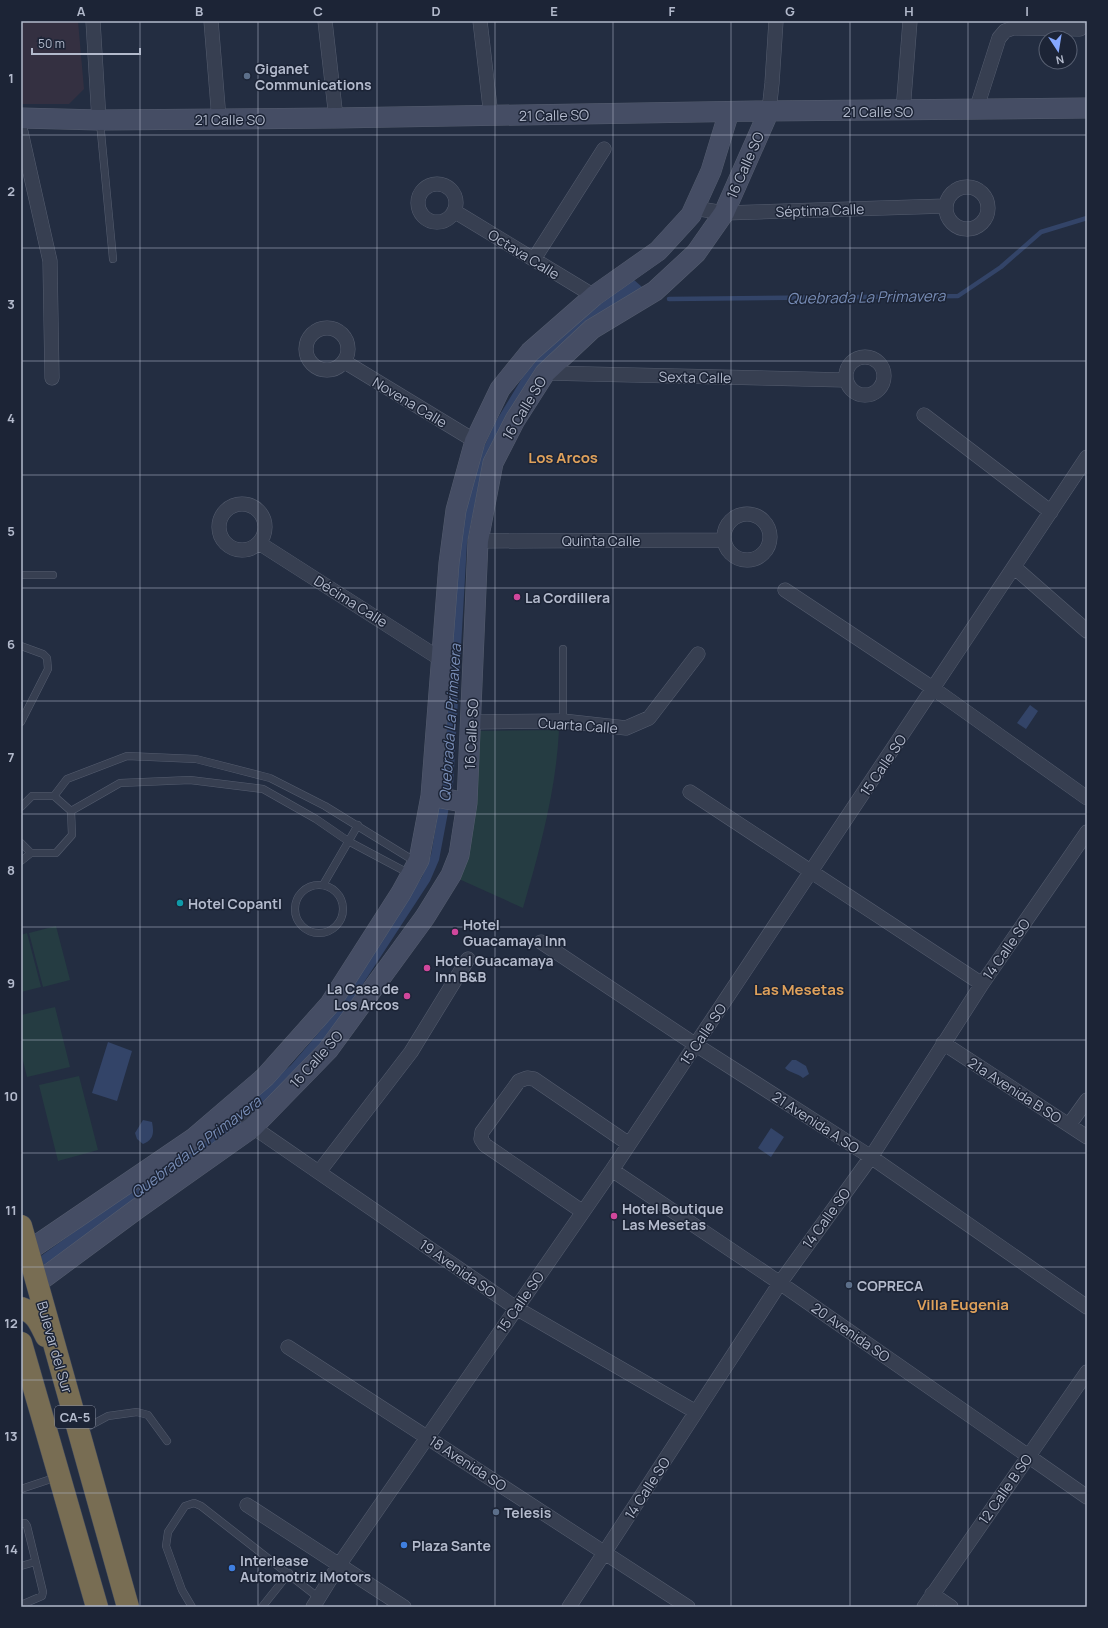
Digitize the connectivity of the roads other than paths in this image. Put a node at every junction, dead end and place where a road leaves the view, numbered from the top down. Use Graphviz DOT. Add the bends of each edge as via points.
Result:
graph roads {
  1 [pos="93,21"];
  2 [pos="211,21"];
  3 [pos="324,21"];
  4 [pos="480,21"];
  5 [pos="776,21"];
  6 [pos="910,21"];
  7 [pos="1080,29"];
  8 [pos="1087,108"];
  9 [pos="976,110"];
  10 [pos="769,111"];
  11 [pos="903,111"];
  12 [pos="729,112"];
  13 [pos="491,116"];
  14 [pos="21,118"];
  15 [pos="336,118"];
  16 [pos="219,119"];
  17 [pos="100,120"];
  18 [pos="21,132"];
  19 [pos="604,149"];
  20 [pos="946,206"];
  21 [pos="694,208"];
  22 [pos="454,211"];
  23 [pos="724,213"];
  24 [pos="113,259"];
  25 [pos="534,259"];
  26 [pos="594,296"];
  27 [pos="345,362"];
  28 [pos="546,373"];
  29 [pos="52,378"];
  30 [pos="845,380"];
  31 [pos="924,416"];
  32 [pos="475,441"];
  33 [pos="1087,457"];
  34 [pos="1051,512"];
  35 [pos="724,540"];
  36 [pos="478,541"];
  37 [pos="259,543"];
  38 [pos="1014,567"];
  39 [pos="21,575"];
  40 [pos="53,575"];
  41 [pos="785,590"];
  42 [pos="1087,631"];
  43 [pos="21,646"];
  44 [pos="563,649"];
  45 [pos="698,654"];
  46 [pos="442,660"];
  47 [pos="934,689"];
  48 [pos="563,721"];
  49 [pos="21,722"];
  50 [pos="472,722"];
  51 [pos="270,778"];
  52 [pos="263,789"];
  53 [pos="690,792"];
  54 [pos="54,796"];
  55 [pos="434,796"];
  56 [pos="1087,798"];
  57 [pos="464,802"];
  58 [pos="21,807"];
  59 [pos="70,811"];
  60 [pos="358,825"];
  61 [pos="1087,832"];
  62 [pos="348,841"];
  63 [pos="21,843"];
  64 [pos="31,853"];
  65 [pos="21,861"];
  66 [pos="414,869"];
  67 [pos="812,871"];
  68 [pos="324,885"];
  69 [pos="540,942"];
  70 [pos="468,959"];
  71 [pos="982,984"];
  72 [pos="943,1044"];
  73 [pos="696,1045"];
  74 [pos="1087,1100"];
  75 [pos="237,1103"];
  76 [pos="252,1125"];
  77 [pos="1069,1125"];
  78 [pos="1087,1137"];
  79 [pos="629,1144"];
  80 [pos="871,1157"];
  81 [pos="612,1170"];
  82 [pos="319,1172"];
  83 [pos="583,1212"];
  84 [pos="21,1226"];
  85 [pos="28,1251"];
  86 [pos="29,1281"];
  87 [pos="780,1282"];
  88 [pos="1087,1307"];
  89 [pos="21,1308"];
  90 [pos="516,1308"];
  91 [pos="21,1343"];
  92 [pos="288,1347"];
  93 [pos="61,1368"];
  94 [pos="1087,1372"];
  95 [pos="696,1412"];
  96 [pos="79,1431"];
  97 [pos="428,1437"];
  98 [pos="167,1441"];
  99 [pos="1028,1456"];
  100 [pos="59,1476"];
  101 [pos="21,1489"];
  102 [pos="1087,1497"];
  103 [pos="247,1505"];
  104 [pos="21,1524"];
  105 [pos="605,1553"];
  106 [pos="35,1562"];
  107 [pos="339,1565"];
  108 [pos="21,1566"];
  109 [pos="289,1573"];
  110 [pos="932,1594"];
  111 [pos="316,1602"];
  112 [pos="21,1605"];
  113 [pos="97,1607"];
  114 [pos="128,1607"];
  115 [pos="192,1607"];
  116 [pos="262,1607"];
  117 [pos="404,1607"];
  118 [pos="569,1607"];
  119 [pos="688,1607"];
  120 [pos="924,1607"];
  121 [pos="951,1607"];
  1 -- 17 [label="street"];
  2 -- 16 [label="street"];
  3 -- 15 [label="street"];
  4 -- 13 [label="street"];
  5 -- 10 [label="street"];
  6 -- 11 [label="street"];
  7 -- 9 [label="street" via="1012,28 1005,31 999,38"];
  8 -- 9 [label="street, 21 Calle SO"];
  9 -- 11 [label="street, 21 Calle SO"];
  10 -- 11 [label="street, 21 Calle SO"];
  10 -- 12 [label="street, 21 Calle SO"];
  10 -- 23 [label="street, 16 Calle SO"];
  12 -- 13 [label="street, 21 Calle SO"];
  12 -- 21 [label="street, 16 Calle SO" via="711,171"];
  13 -- 15 [label="street, 21 Calle SO"];
  14 -- 17 [label="street, 21 Calle SO"];
  15 -- 16 [label="street, 21 Calle SO"];
  16 -- 17 [label="street, 21 Calle SO"];
  17 -- 24 [label="lane"];
  18 -- 29 [label="street" via="50,261"];
  19 -- 25 [label="street"];
  20 -- 23 [label="street, Séptima Calle"];
  21 -- 23 [label="street, Séptima Calle"];
  21 -- 26 [label="street, 16 Calle SO" via="692,215 658,251"];
  22 -- 25 [label="street, Octava Calle"];
  23 -- 28 [label="street, 16 Calle SO" via="696,253 655,291 592,329"];
  25 -- 26 [label="street, Octava Calle"];
  26 -- 32 [label="street, 16 Calle SO" via="530,352 500,389"];
  27 -- 32 [label="street, Novena Calle"];
  28 -- 30 [label="street, Sexta Calle"];
  28 -- 36 [label="street, 16 Calle SO" via="515,420 492,463"];
  31 -- 34 [label="street"];
  32 -- 46 [label="street, 16 Calle SO" via="456,510 449,563"];
  33 -- 34 [label="street, 15 Calle SO"];
  34 -- 38 [label="street, 15 Calle SO"];
  35 -- 36 [label="street, Quinta Calle"];
  36 -- 50 [label="street, 16 Calle SO"];
  37 -- 46 [label="street, Décima Calle"];
  38 -- 42 [label="street"];
  38 -- 47 [label="street, 15 Calle SO"];
  39 -- 40 [label="lane"];
  41 -- 47 [label="street"];
  43 -- 49 [label="lane" via="48,658 48,669"];
  44 -- 48 [label="lane"];
  45 -- 48 [label="street, Cuarta Calle" via="649,718 626,728"];
  46 -- 55 [label="street, 16 Calle SO"];
  47 -- 56 [label="street"];
  47 -- 67 [label="street, 15 Calle SO"];
  48 -- 50 [label="street, Cuarta Calle"];
  50 -- 57 [label="street, 16 Calle SO"];
  51 -- 52 [label="lane"];
  51 -- 54 [label="lane" via="196,759 127,756 67,780"];
  51 -- 60 [label="lane"];
  52 -- 59 [label="lane" via="190,780 120,783"];
  52 -- 62 [label="lane" via="316,819"];
  53 -- 67 [label="street"];
  54 -- 58 [label="lane" via="32,796"];
  54 -- 59 [label="lane"];
  55 -- 57 [label="street"];
  55 -- 66 [label="street, 16 Calle SO"];
  57 -- 76 [label="street, 16 Calle SO" via="459,855 451,875 425,917 328,1050"];
  59 -- 64 [label="lane" via="72,835 60,849 56,853"];
  60 -- 62 [label="lane"];
  60 -- 66 [label="lane"];
  61 -- 71 [label="street, 14 Calle SO"];
  62 -- 66 [label="lane"];
  62 -- 68 [label="lane"];
  63 -- 64 [label="lane"];
  64 -- 65 [label="lane"];
  66 -- 75 [label="street, 16 Calle SO" via="330,1004 266,1077"];
  67 -- 71 [label="street"];
  67 -- 73 [label="street, 15 Calle SO"];
  68 -- 68 [label="lane" via="316,885 302,891 295,904 295,912 302,925 315,932 329,930 335,926 343,913 341,898"];
  69 -- 73 [label="street, 21 Avenida A SO"];
  70 -- 82 [label="street" via="411,1052"];
  71 -- 72 [label="street, 14 Calle SO"];
  72 -- 77 [label="street, 21a Avenida B SO"];
  72 -- 80 [label="street, 14 Calle SO"];
  73 -- 79 [label="street, 15 Calle SO"];
  73 -- 80 [label="street, 21 Avenida A SO"];
  74 -- 77 [label="street"];
  75 -- 76 [label="street, 19 Avenida SO"];
  75 -- 85 [label="street, 16 Calle SO" via="194,1138"];
  76 -- 82 [label="street, 19 Avenida SO"];
  76 -- 86 [label="street, 16 Calle SO" via="137,1209"];
  77 -- 78 [label="street, 21a Avenida B SO"];
  79 -- 81 [label="street, 15 Calle SO"];
  79 -- 83 [label="street" via="534,1080 527,1078 518,1081 482,1132 481,1139 485,1145"];
  80 -- 87 [label="street, 14 Calle SO"];
  80 -- 88 [label="street, 21 Avenida A SO"];
  81 -- 83 [label="street, 15 Calle SO"];
  81 -- 87 [label="street, 20 Avenida SO"];
  82 -- 90 [label="street, 19 Avenida SO"];
  83 -- 90 [label="street, 15 Calle SO"];
  84 -- 85 [label="highway, Bulevar del Sur / CA-5"];
  85 -- 86 [label="highway, Bulevar del Sur / CA-5"];
  86 -- 93 [label="highway, Bulevar del Sur / CA-5"];
  87 -- 95 [label="street, 14 Calle SO"];
  87 -- 99 [label="street, 20 Avenida SO"];
  89 -- 93 [label="highway" via="30,1311 39,1321"];
  90 -- 95 [label="street, 19 Avenida SO"];
  90 -- 97 [label="street, 15 Calle SO"];
  91 -- 100 [label="highway, CA-5"];
  92 -- 97 [label="street, 18 Avenida SO"];
  93 -- 96 [label="highway, Bulevar del Sur / CA-5"];
  94 -- 99 [label="street, 12 Calle B SO"];
  95 -- 105 [label="street, 14 Calle SO"];
  96 -- 98 [label="lane" via="108,1416 137,1412 148,1416"];
  96 -- 114 [label="highway, Bulevar del Sur / CA-5"];
  97 -- 105 [label="street, 18 Avenida SO"];
  97 -- 107 [label="street, 15 Calle SO"];
  99 -- 102 [label="street, 20 Avenida SO"];
  99 -- 110 [label="street, 12 Calle B SO"];
  100 -- 101 [label="lane"];
  100 -- 113 [label="highway, CA-5"];
  103 -- 107 [label="street"];
  104 -- 106 [label="lane" via="25,1523 27,1526"];
  105 -- 118 [label="street, 14 Calle SO"];
  105 -- 119 [label="street, 18 Avenida SO"];
  106 -- 108 [label="lane"];
  106 -- 112 [label="lane" via="42,1596"];
  107 -- 111 [label="street, 15 Calle SO"];
  107 -- 117 [label="street"];
  109 -- 111 [label="lane"];
  109 -- 115 [label="lane" via="200,1506 194,1503 185,1506 168,1532 166,1546 182,1590"];
  109 -- 116 [label="lane"];
  110 -- 120 [label="street, 12 Calle B SO"];
  110 -- 121 [label="street"];
}
